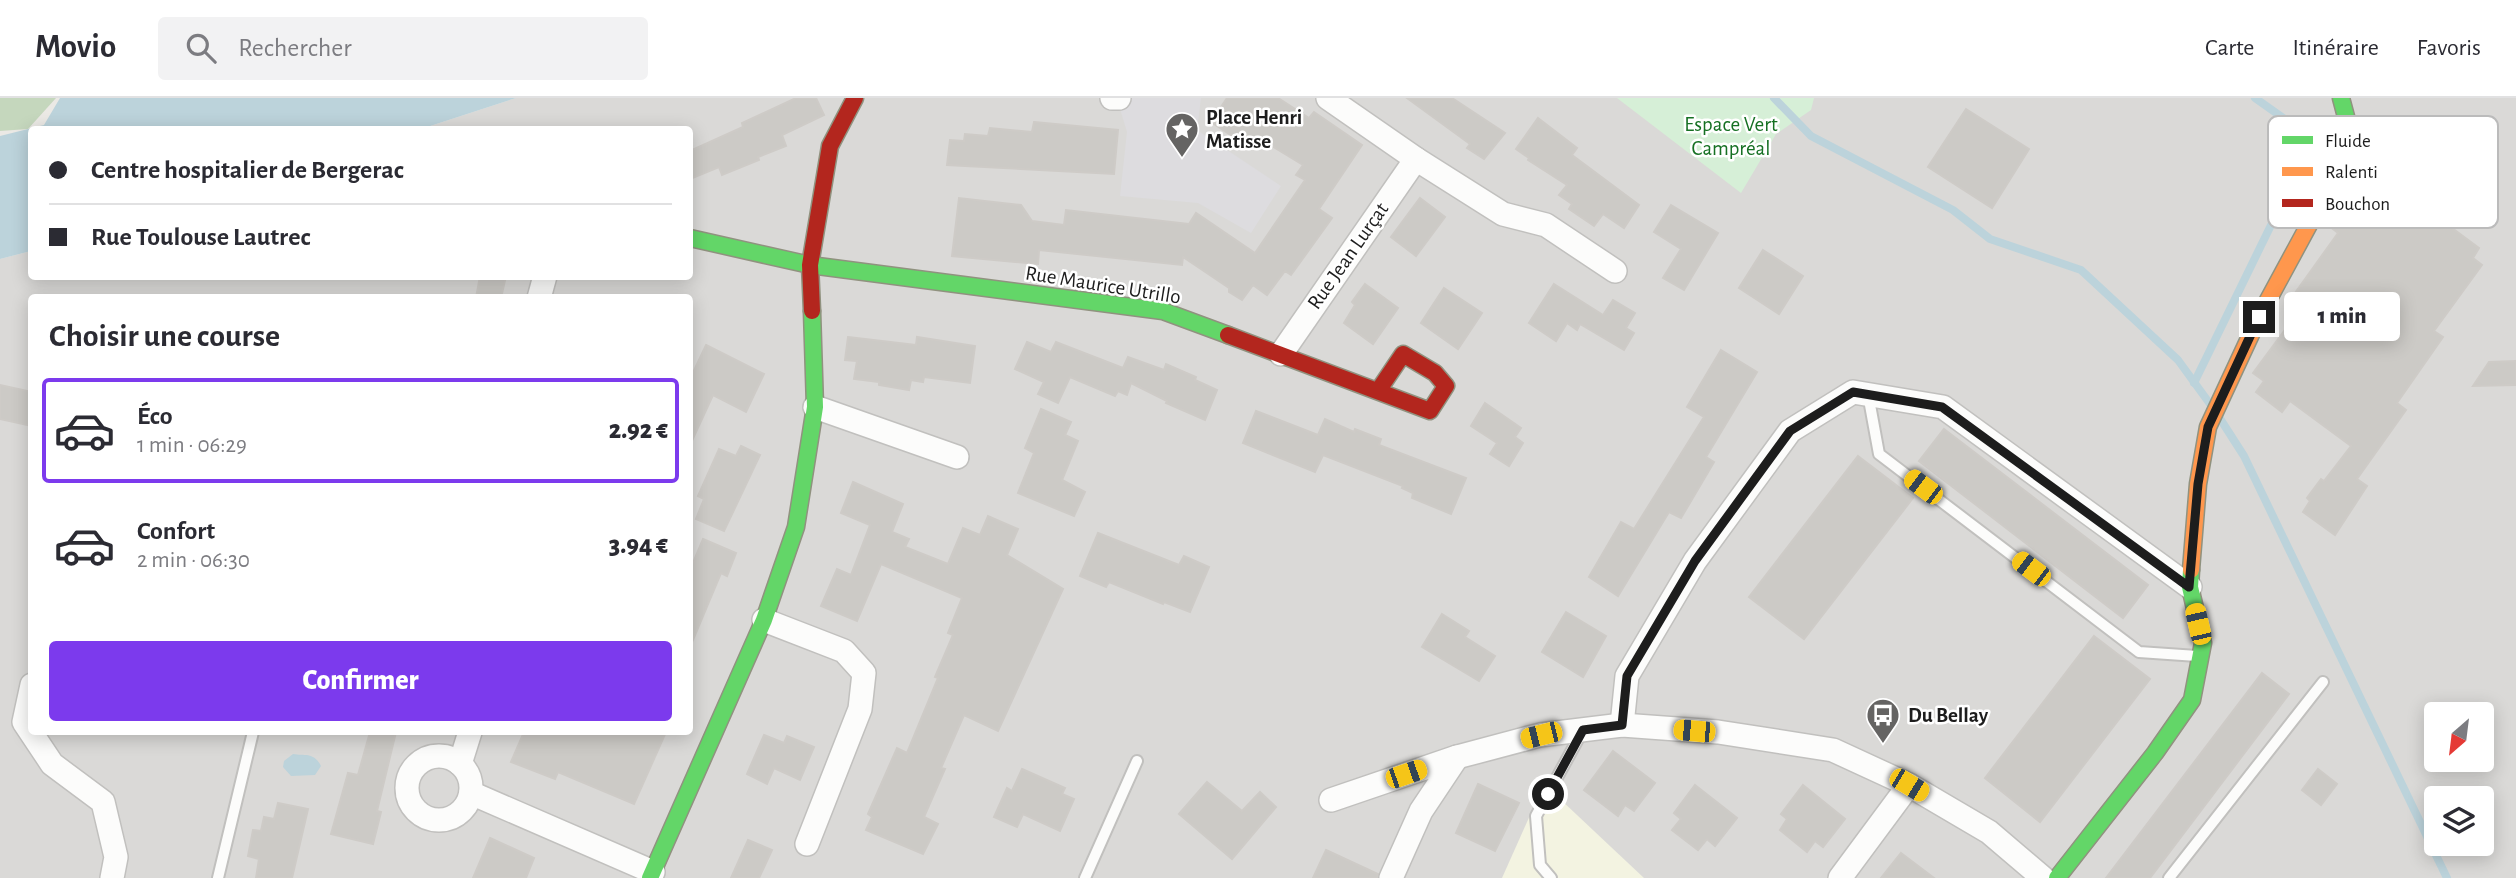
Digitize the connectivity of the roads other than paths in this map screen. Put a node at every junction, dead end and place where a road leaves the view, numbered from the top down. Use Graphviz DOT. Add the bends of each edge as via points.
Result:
graph roads {
  1 [pos="855,98"];
  2 [pos="1112,98"];
  3 [pos="1119,98"];
  4 [pos="1328,98"];
  5 [pos="2341,98"];
  6 [pos="2347,116"];
  7 [pos="1416,159"];
  8 [pos="2307,228"];
  9 [pos="693,239"];
  10 [pos="810,265"];
  11 [pos="1615,271"];
  12 [pos="1281,354"];
  13 [pos="1378,391"];
  14 [pos="1868,394"];
  15 [pos="815,407"];
  16 [pos="957,457"];
  17 [pos="2189,587"];
  18 [pos="764,620"];
  19 [pos="2200,656"];
  20 [pos="2323,682"];
  21 [pos="28,704"];
  22 [pos="1622,725"];
  23 [pos="28,728"];
  24 [pos="1583,730"];
  25 [pos="33,735"];
  26 [pos="252,735"];
  27 [pos="469,735"];
  28 [pos="1457,757"];
  29 [pos="1137,761"];
  30 [pos="460,764"];
  31 [pos="1909,785"];
  32 [pos="471,793"];
  33 [pos="1331,800"];
  34 [pos="807,844"];
  35 [pos="651,875"];
  36 [pos="112,878"];
  37 [pos="218,878"];
  38 [pos="1085,878"];
  39 [pos="1391,878"];
  40 [pos="1551,878"];
  41 [pos="1840,878"];
  42 [pos="2043,878"];
  43 [pos="2057,878"];
  44 [pos="2169,878"];
  1 -- 10 [label="street" via="830,146"];
  2 -- 3 [label="street"];
  4 -- 7 [label="street"];
  5 -- 6 [label="street"];
  7 -- 11 [label="street" via="1503,214 1546,225"];
  7 -- 12 [label="street, Rue Jean Lurçat"];
  8 -- 17 [label="street" via="2208,427"];
  9 -- 10 [label="street, Rue Maurice Utrillo"];
  10 -- 12 [label="street, Rue Maurice Utrillo" via="1163,312"];
  10 -- 15 [label="street"];
  12 -- 13 [label="street, Rue Maurice Utrillo"];
  14 -- 17 [label="street" via="1942,407"];
  14 -- 19 [label="lane" via="1880,454 2138,652"];
  14 -- 22 [label="street" via="1853,392 1790,431 1695,561 1627,676"];
  15 -- 16 [label="street"];
  15 -- 18 [label="street" via="796,527"];
  17 -- 19 [label="street" via="2203,643"];
  18 -- 34 [label="street" via="844,651 864,673 860,709"];
  18 -- 35 [label="street"];
  19 -- 43 [label="street" via="2192,700"];
  20 -- 44 [label="lane"];
  21 -- 23 [label="street" via="24,722"];
  22 -- 24 [label="street"];
  22 -- 31 [label="street" via="1718,732 1833,750"];
  24 -- 28 [label="street" via="1541,735"];
  24 -- 40 [label="lane" via="1536,816 1540,865"];
  25 -- 36 [label="street" via="52,764 103,803 116,857"];
  26 -- 37 [label="lane"];
  27 -- 30 [label="street"];
  28 -- 33 [label="street"];
  28 -- 39 [label="street" via="1421,811"];
  29 -- 38 [label="lane"];
  30 -- 32 [label="street" via="469,777"];
  30 -- 32 [label="street" via="440,756 420,762 408,779 409,800 422,816 443,820 461,812"];
  31 -- 41 [label="street"];
  31 -- 42 [label="street" via="1989,832"];
  32 -- 35 [label="street"];
}
